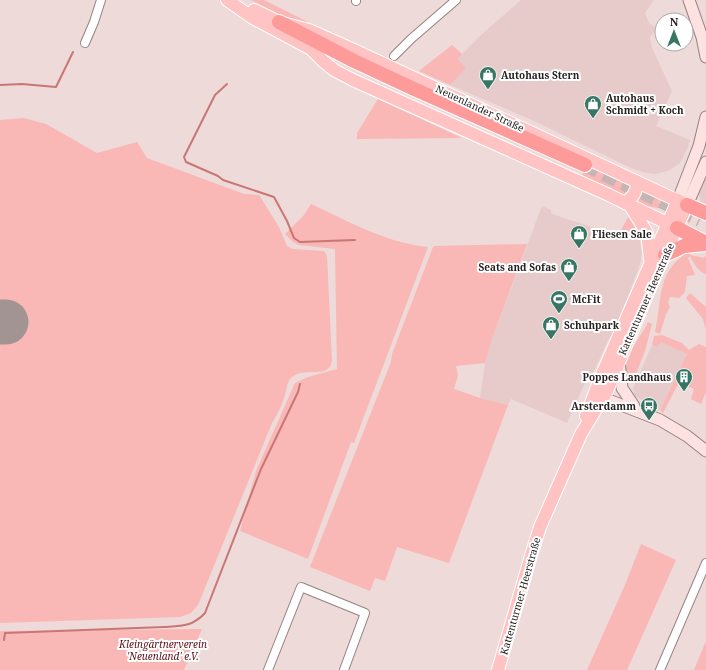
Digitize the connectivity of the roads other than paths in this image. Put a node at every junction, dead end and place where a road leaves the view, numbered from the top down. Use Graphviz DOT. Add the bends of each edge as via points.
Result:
graph roads {
  1 [pos="101,0"];
  2 [pos="228,0"];
  3 [pos="456,0"];
  4 [pos="689,0"];
  5 [pos="279,22"];
  6 [pos="85,43"];
  7 [pos="311,49"];
  8 [pos="394,56"];
  9 [pos="706,57"];
  10 [pos="706,117"];
  11 [pos="704,137"];
  12 [pos="706,162"];
  13 [pos="637,182"];
  14 [pos="627,204"];
  15 [pos="679,205"];
  16 [pos="703,224"];
  17 [pos="672,226"];
  18 [pos="706,244"];
  19 [pos="665,255"];
  20 [pos="650,262"];
  21 [pos="619,361"];
  22 [pos="602,392"];
  23 [pos="637,409"];
  24 [pos="706,451"];
  25 [pos="706,563"];
  26 [pos="268,670"];
  27 [pos="344,670"];
  28 [pos="498,670"];
  29 [pos="660,670"];
  1 -- 6 [label="street"];
  2 -- 5 [label="main road, Neuenlander Straße"];
  2 -- 7 [label="main road, Neuenlander Straße" via="253,18"];
  3 -- 8 [label="street"];
  4 -- 9 [label="street"];
  5 -- 7 [label="highway, Neuenlander Straße" via="583,170 352,70"];
  5 -- 13 [label="main road, Neuenlander Straße" via="309,30 344,45"];
  7 -- 14 [label="main road, Neuenlander Straße" via="334,70 353,80"];
  10 -- 11 [label="street"];
  11 -- 15 [label="street"];
  12 -- 15 [label="street"];
  13 -- 14 [label="main road" via="635,194"];
  13 -- 15 [label="main road, Neuenlander Straße"];
  14 -- 15 [label="main road" via="655,211"];
  14 -- 17 [label="main road, Neuenlander Straße"];
  14 -- 20 [label="main road" via="647,233"];
  15 -- 16 [label="highway"];
  15 -- 17 [label="main road, Kattenturmer Heerstraße"];
  17 -- 18 [label="highway"];
  17 -- 19 [label="main road, Kattenturmer Heerstraße"];
  17 -- 20 [label="main road, Kattenturmer Heerstraße"];
  18 -- 19 [label="highway" via="684,246"];
  19 -- 21 [label="main road, Kattenturmer Heerstraße"];
  20 -- 22 [label="main road, Kattenturmer Heerstraße"];
  21 -- 22 [label="main road, Kattenturmer Heerstraße"];
  21 -- 23 [label="street" via="622,388"];
  22 -- 23 [label="street" via="632,410"];
  22 -- 28 [label="main road, Kattenturmer Heerstraße" via="583,424 581,434 540,527"];
  23 -- 24 [label="street" via="680,432"];
  25 -- 29 [label="street"];
  26 -- 27 [label="street" via="301,587 365,613"];
}
